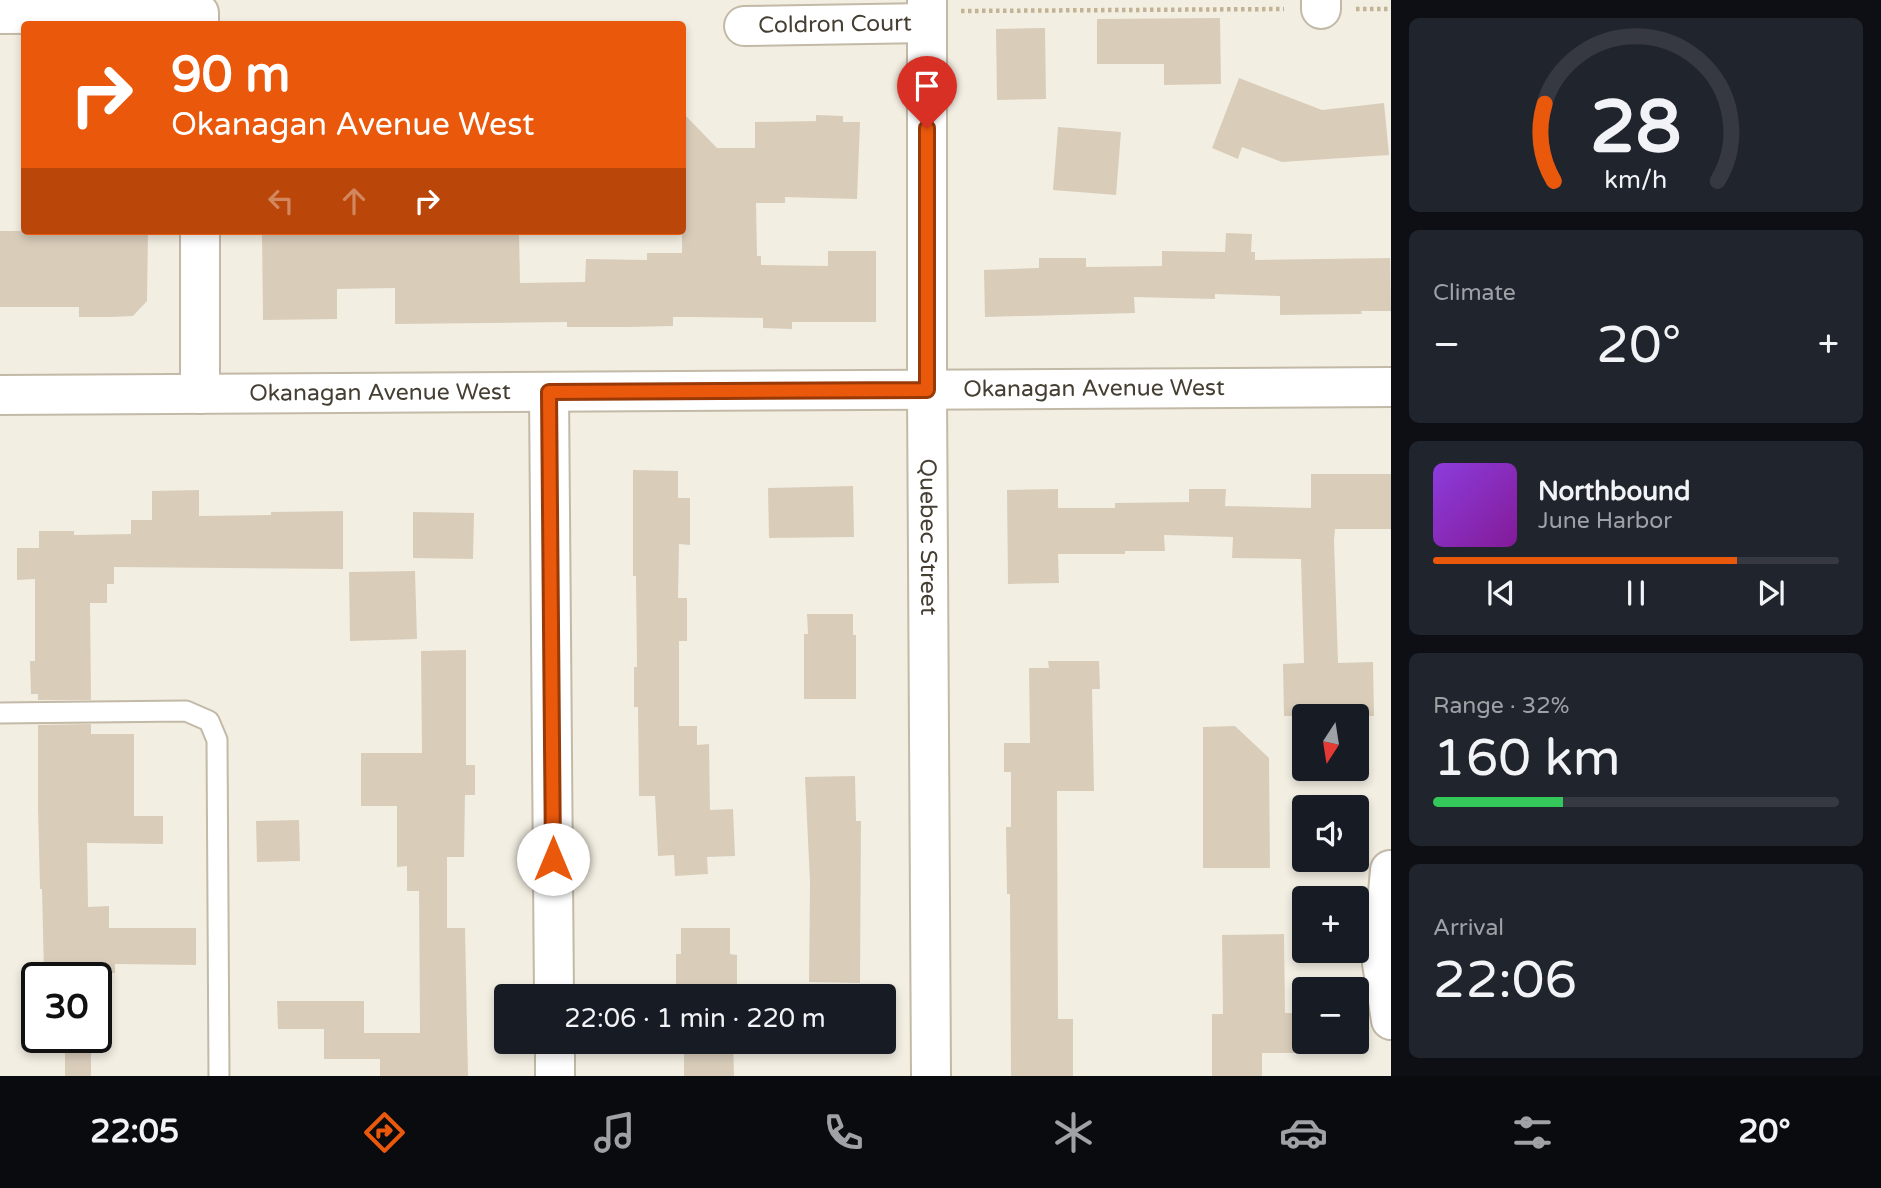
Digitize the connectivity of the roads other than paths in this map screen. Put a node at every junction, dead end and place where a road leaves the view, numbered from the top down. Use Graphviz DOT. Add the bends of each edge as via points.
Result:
graph roads {
  1 [pos="927,12"];
  2 [pos="0,14"];
  3 [pos="199,21"];
  4 [pos="744,26"];
  5 [pos="200,235"];
  6 [pos="1391,387"];
  7 [pos="927,390"];
  8 [pos="549,392"];
  9 [pos="200,394"];
  10 [pos="0,395"];
  11 [pos="0,713"];
  12 [pos="1390,870"];
  13 [pos="554,984"];
  14 [pos="1391,1020"];
  15 [pos="555,1054"];
  16 [pos="219,1076"];
  17 [pos="555,1076"];
  18 [pos="932,1076"];
  1 -- 4 [label="street, Coldron Court"];
  1 -- 7 [label="street, Quebec Street"];
  2 -- 3 [label="street" via="199,13"];
  5 -- 9 [label="street"];
  6 -- 7 [label="street, Okanagan Avenue West"];
  7 -- 8 [label="street, Okanagan Avenue West"];
  7 -- 18 [label="street, Quebec Street"];
  8 -- 9 [label="street, Okanagan Avenue West"];
  8 -- 13 [label="street"];
  9 -- 10 [label="street, Okanagan Avenue West"];
  11 -- 16 [label="lane" via="186,711 209,721 217,740"];
  12 -- 14 [label="street" via="1382,963"];
  15 -- 17 [label="street"];
}
